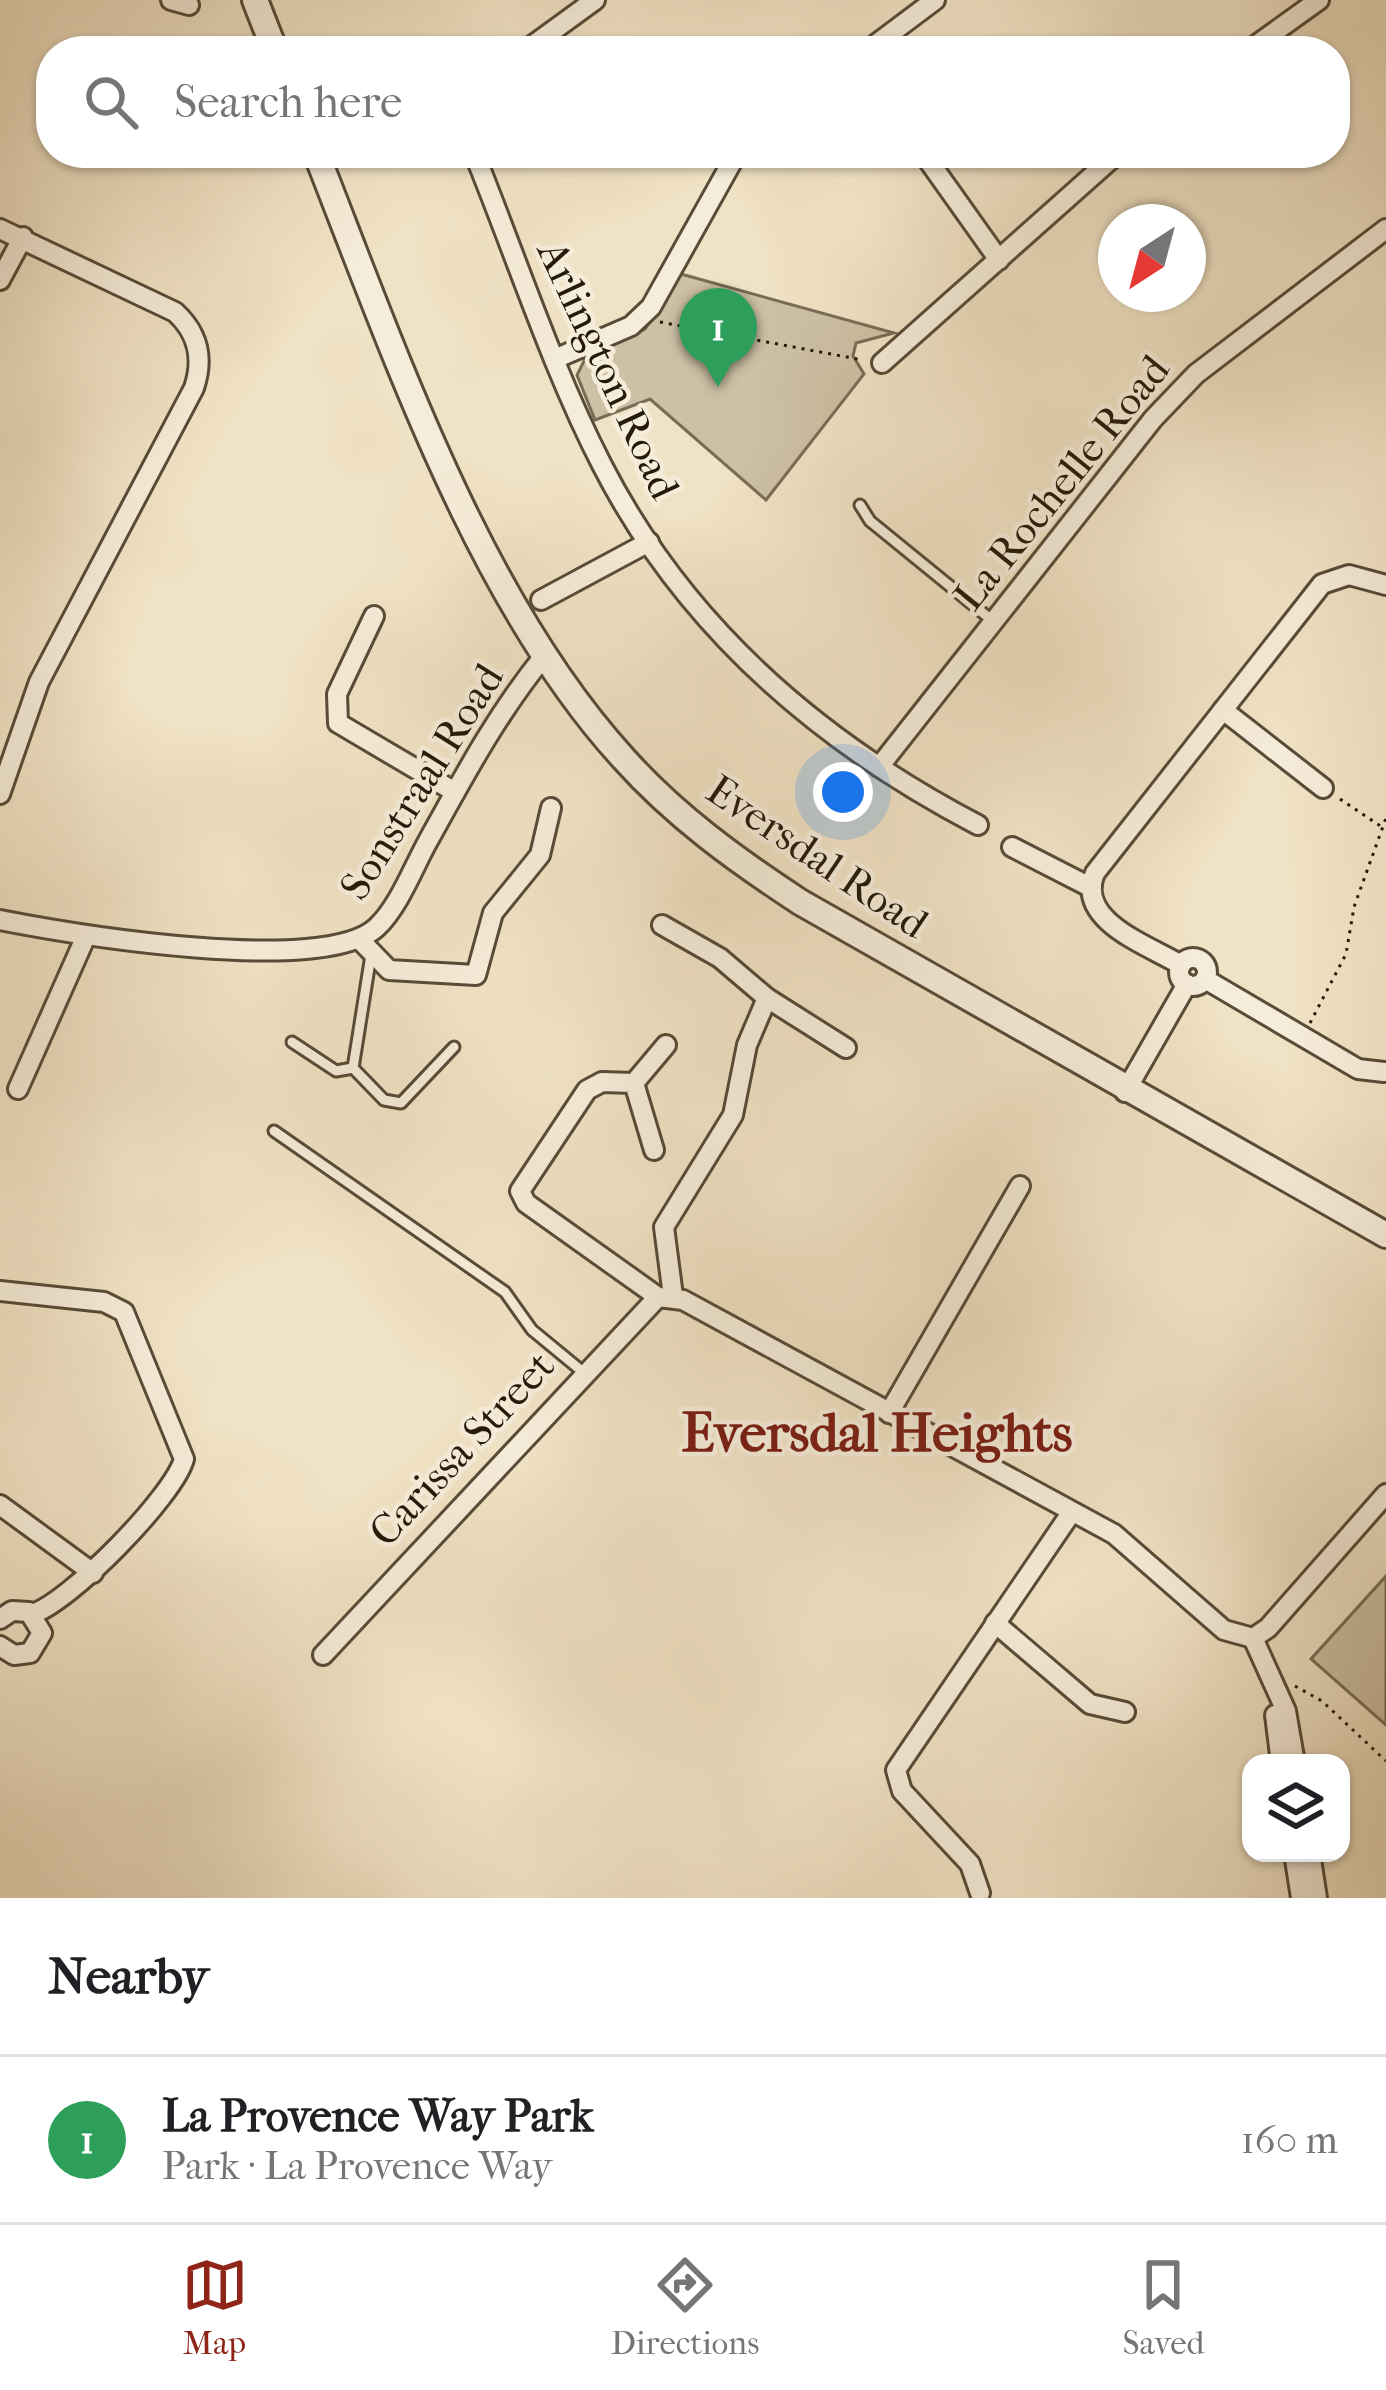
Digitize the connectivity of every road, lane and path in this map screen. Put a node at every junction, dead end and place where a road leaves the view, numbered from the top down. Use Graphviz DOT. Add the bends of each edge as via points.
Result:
graph roads {
  1 [pos="254,0"];
  2 [pos="595,0"];
  3 [pos="935,0"];
  4 [pos="1319,0"];
  5 [pos="269,36"];
  6 [pos="546,36"];
  7 [pos="886,36"];
  8 [pos="1269,36"];
  9 [pos="326,168"];
  10 [pos="480,168"];
  11 [pos="728,168"];
  12 [pos="934,168"];
  13 [pos="1101,168"];
  14 [pos="1386,229"];
  15 [pos="0,230"];
  16 [pos="23,237"];
  17 [pos="999,260"];
  18 [pos="0,280"];
  19 [pos="640,318"];
  20 [pos="557,358"];
  21 [pos="883,363"];
  22 [pos="860,505"];
  23 [pos="649,542"];
  24 [pos="1386,585"];
  25 [pos="541,600"];
  26 [pos="374,616"];
  27 [pos="994,622"];
  28 [pos="544,656"];
  29 [pos="1223,710"];
  30 [pos="879,767"];
  31 [pos="1323,788"];
  32 [pos="455,792"];
  33 [pos="0,794"];
  34 [pos="551,808"];
  35 [pos="1386,818"];
  36 [pos="978,825"];
  37 [pos="1383,827"];
  38 [pos="1012,847"];
  39 [pos="1090,887"];
  40 [pos="0,920"];
  41 [pos="662,926"];
  42 [pos="86,935"];
  43 [pos="366,947"];
  44 [pos="1191,976"];
  45 [pos="767,998"];
  46 [pos="1302,1036"];
  47 [pos="292,1042"];
  48 [pos="666,1045"];
  49 [pos="454,1048"];
  50 [pos="846,1048"];
  51 [pos="352,1068"];
  52 [pos="1384,1072"];
  53 [pos="634,1083"];
  54 [pos="18,1089"];
  55 [pos="1125,1092"];
  56 [pos="274,1131"];
  57 [pos="654,1150"];
  58 [pos="1020,1186"];
  59 [pos="1386,1235"];
  60 [pos="0,1291"];
  61 [pos="665,1296"];
  62 [pos="583,1372"];
  63 [pos="889,1413"];
  64 [pos="1386,1494"];
  65 [pos="0,1504"];
  66 [pos="1071,1513"];
  67 [pos="93,1573"];
  68 [pos="32,1614"];
  69 [pos="0,1619"];
  70 [pos="995,1623"];
  71 [pos="1252,1637"];
  72 [pos="0,1646"];
  73 [pos="323,1655"];
  74 [pos="1274,1679"];
  75 [pos="1125,1712"];
  76 [pos="1280,1754"];
  77 [pos="1293,1754"];
  78 [pos="1386,1761"];
  79 [pos="1295,1862"];
  80 [pos="1311,1862"];
  81 [pos="980,1893"];
  82 [pos="1301,1898"];
  83 [pos="1317,1898"];
  1 -- 5 [label="street"];
  2 -- 6 [label="street"];
  3 -- 7 [label="street"];
  4 -- 8 [label="street"];
  9 -- 28 [label="street, Eversdal Road" via="474,530"];
  10 -- 20 [label="street, Arlington Road"];
  11 -- 19 [label="street"];
  12 -- 17 [label="street"];
  13 -- 17 [label="street"];
  14 -- 27 [label="street, La Rochelle Road" via="1196,374"];
  15 -- 16 [label="street"];
  16 -- 18 [label="street"];
  16 -- 33 [label="street" via="175,312 200,356 194,388 39,682"];
  17 -- 21 [label="street"];
  19 -- 20 [label="street"];
  19 -- 21 [label="path"];
  20 -- 23 [label="street, Arlington Road" via="604,469"];
  22 -- 27 [label="lane"];
  23 -- 25 [label="street"];
  23 -- 30 [label="street, Arlington Road" via="704,617 778,695"];
  24 -- 29 [label="street" via="1349,575 1322,584"];
  26 -- 32 [label="street" via="337,694 338,724"];
  27 -- 30 [label="street, La Rochelle Road"];
  28 -- 32 [label="street, Sonstraal Road" via="495,719"];
  28 -- 55 [label="street, Eversdal Road" via="625,760 735,860"];
  29 -- 31 [label="street"];
  29 -- 39 [label="street"];
  30 -- 36 [label="street, Arlington Road"];
  31 -- 37 [label="path"];
  32 -- 43 [label="street, Sonstraal Road"];
  34 -- 43 [label="street" via="540,855 490,919 478,973 389,970"];
  35 -- 37 [label="path"];
  37 -- 46 [label="path" via="1346,954"];
  38 -- 39 [label="street"];
  39 -- 44 [label="street" via="1105,920"];
  40 -- 42 [label="street, Sonstraal Road"];
  41 -- 45 [label="street" via="720,958"];
  42 -- 43 [label="street, Sonstraal Road" via="311,951"];
  42 -- 54 [label="street"];
  43 -- 51 [label="lane"];
  44 -- 46 [label="street"];
  44 -- 55 [label="street"];
  45 -- 50 [label="street"];
  45 -- 61 [label="street" via="747,1045 733,1115 664,1227"];
  46 -- 52 [label="street" via="1358,1069"];
  47 -- 51 [label="lane" via="336,1071"];
  48 -- 53 [label="street"];
  49 -- 51 [label="lane" via="401,1103 384,1100"];
  53 -- 57 [label="street"];
  53 -- 61 [label="street" via="587,1090 520,1191 526,1203"];
  55 -- 59 [label="street, Eversdal Road"];
  56 -- 62 [label="lane" via="506,1292 532,1330"];
  58 -- 63 [label="street"];
  60 -- 67 [label="street" via="104,1302 124,1312 184,1459 176,1479"];
  61 -- 62 [label="street, Carissa Street"];
  61 -- 63 [label="street"];
  62 -- 73 [label="street, Carissa Street"];
  63 -- 66 [label="street"];
  64 -- 71 [label="street"];
  65 -- 67 [label="street"];
  66 -- 70 [label="street"];
  66 -- 71 [label="street" via="1114,1534 1224,1630"];
  67 -- 68 [label="street"];
  68 -- 69 [label="street" via="12,1611"];
  68 -- 72 [label="street" via="42,1633 36,1648 22,1655"];
  70 -- 75 [label="street" via="1090,1704"];
  70 -- 81 [label="street" via="896,1770 902,1792 970,1864"];
  71 -- 74 [label="street"];
  74 -- 76 [label="street"];
  74 -- 77 [label="street"];
  74 -- 78 [label="path" via="1322,1701"];
  79 -- 82 [label="street"];
  80 -- 83 [label="street"];
}
